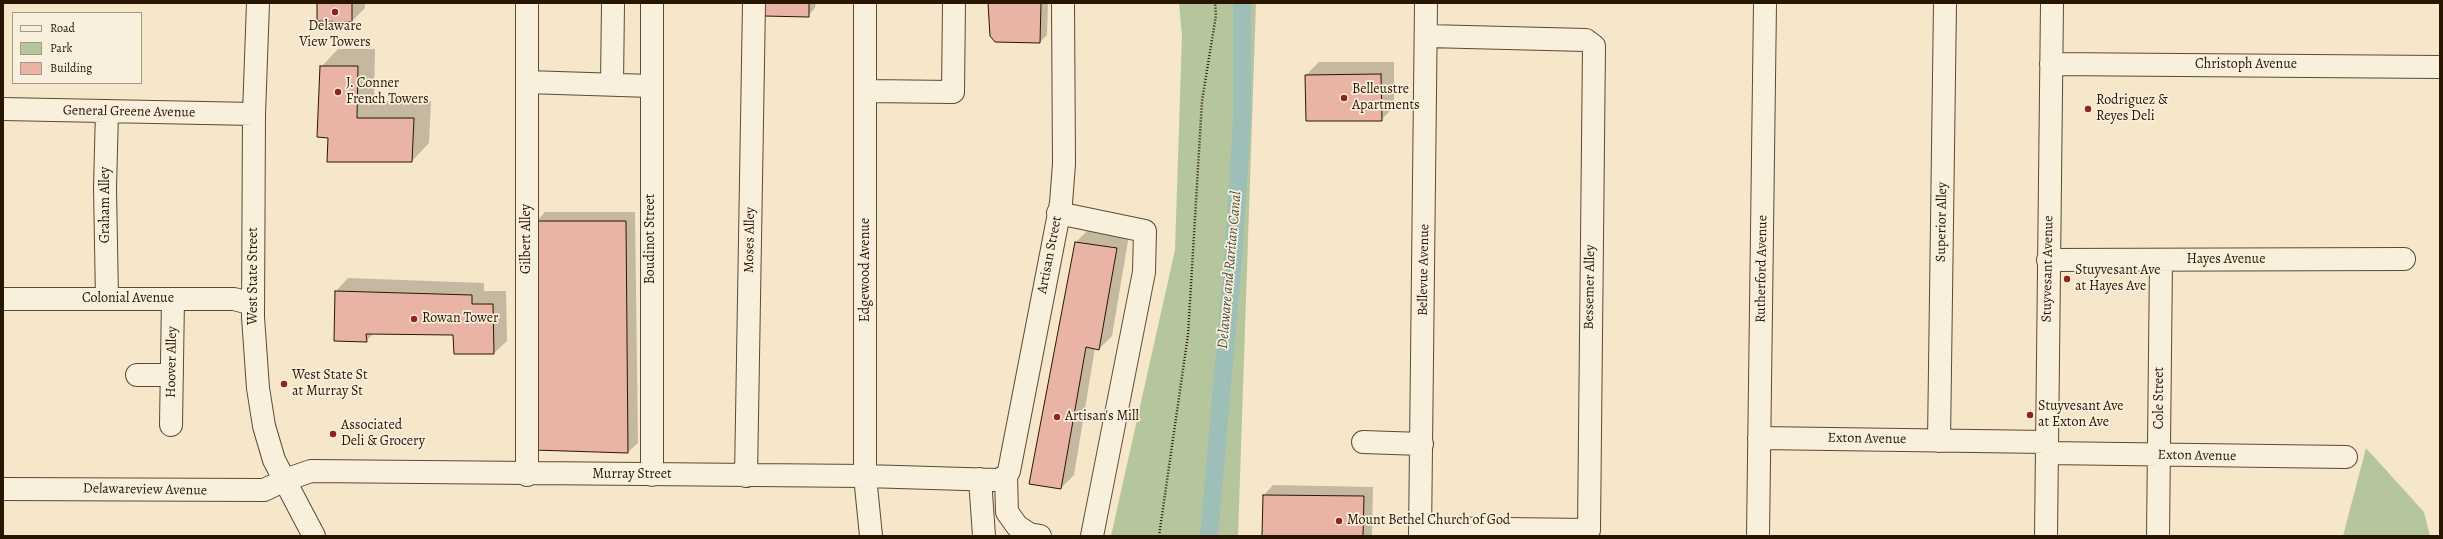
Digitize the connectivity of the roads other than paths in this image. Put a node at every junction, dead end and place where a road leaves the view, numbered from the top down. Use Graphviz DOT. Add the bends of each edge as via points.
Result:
graph roads {
  1 [pos="258,3"];
  2 [pos="527,3"];
  3 [pos="613,3"];
  4 [pos="652,3"];
  5 [pos="754,3"];
  6 [pos="865,3"];
  7 [pos="954,3"];
  8 [pos="1063,3"];
  9 [pos="1426,3"];
  10 [pos="1765,3"];
  11 [pos="1945,3"];
  12 [pos="2052,3"];
  13 [pos="1427,36"];
  14 [pos="2051,64"];
  15 [pos="2440,67"];
  16 [pos="527,82"];
  17 [pos="612,84"];
  18 [pos="651,86"];
  19 [pos="867,90"];
  20 [pos="3,109"];
  21 [pos="107,111"];
  22 [pos="254,114"];
  23 [pos="1058,213"];
  24 [pos="2404,259"];
  25 [pos="2048,260"];
  26 [pos="2161,261"];
  27 [pos="3,299"];
  28 [pos="107,299"];
  29 [pos="173,299"];
  30 [pos="253,304"];
  31 [pos="172,374"];
  32 [pos="136,375"];
  33 [pos="170,425"];
  34 [pos="1759,438"];
  35 [pos="1939,441"];
  36 [pos="1363,442"];
  37 [pos="1422,444"];
  38 [pos="2047,447"];
  39 [pos="2159,455"];
  40 [pos="2346,458"];
  41 [pos="527,474"];
  42 [pos="652,475"];
  43 [pos="746,476"];
  44 [pos="865,476"];
  45 [pos="1006,476"];
  46 [pos="980,479"];
  47 [pos="285,480"];
  48 [pos="3,489"];
  49 [pos="1421,532"];
  50 [pos="314,536"];
  51 [pos="870,536"];
  52 [pos="984,536"];
  53 [pos="1040,536"];
  54 [pos="1092,536"];
  55 [pos="1758,536"];
  56 [pos="2046,536"];
  57 [pos="2158,536"];
  1 -- 22 [label="street, West State Street"];
  2 -- 16 [label="street, Gilbert Alley"];
  3 -- 17 [label="street"];
  4 -- 18 [label="street, Boudinot Street"];
  5 -- 43 [label="street, Moses Alley"];
  6 -- 19 [label="street, Edgewood Avenue"];
  7 -- 19 [label="street" via="953,92"];
  8 -- 23 [label="street, Artisan Street" via="1064,164"];
  9 -- 13 [label="street, Bellevue Avenue"];
  10 -- 34 [label="street, Rutherford Avenue"];
  11 -- 35 [label="street, Superior Alley"];
  12 -- 14 [label="street, Stuyvesant Avenue"];
  13 -- 37 [label="street, Bellevue Avenue"];
  13 -- 49 [label="street, Bessemer Alley" via="1586,40 1594,46 1588,530"];
  14 -- 15 [label="street, Christoph Avenue"];
  14 -- 25 [label="street, Stuyvesant Avenue"];
  16 -- 17 [label="street"];
  16 -- 41 [label="street, Gilbert Alley"];
  17 -- 18 [label="street"];
  18 -- 42 [label="street, Boudinot Street"];
  19 -- 44 [label="street, Edgewood Avenue"];
  20 -- 21 [label="street, General Greene Avenue"];
  21 -- 22 [label="street, General Greene Avenue"];
  21 -- 28 [label="street, Graham Alley"];
  22 -- 30 [label="street, West State Street"];
  23 -- 45 [label="street, Artisan Street" via="1024,401"];
  23 -- 54 [label="street" via="1145,231 1144,272"];
  24 -- 26 [label="street, Hayes Avenue"];
  25 -- 26 [label="street, Hayes Avenue"];
  25 -- 38 [label="street, Stuyvesant Avenue"];
  26 -- 39 [label="street, Cole Street"];
  27 -- 28 [label="street, Colonial Avenue"];
  28 -- 29 [label="street, Colonial Avenue"];
  29 -- 30 [label="street, Colonial Avenue" via="234,299"];
  29 -- 31 [label="street, Hoover Alley"];
  30 -- 47 [label="street, West State Street" via="258,388 264,426 274,460"];
  31 -- 32 [label="street"];
  31 -- 33 [label="street, Hoover Alley"];
  34 -- 35 [label="street, Exton Avenue"];
  34 -- 55 [label="street, Rutherford Avenue"];
  35 -- 38 [label="street, Exton Avenue"];
  36 -- 37 [label="street"];
  37 -- 49 [label="street, Bellevue Avenue"];
  38 -- 39 [label="street, Exton Avenue"];
  38 -- 56 [label="street, Stuyvesant Avenue"];
  39 -- 40 [label="street, Exton Avenue"];
  39 -- 57 [label="street, Cole Street"];
  41 -- 42 [label="street, Murray Street"];
  41 -- 47 [label="street, Murray Street" via="311,471"];
  42 -- 43 [label="street, Murray Street"];
  43 -- 44 [label="street, Murray Street"];
  44 -- 46 [label="street, Murray Street"];
  44 -- 51 [label="street, Edgewood Avenue"];
  45 -- 46 [label="street" via="998,480"];
  45 -- 53 [label="street, Artisan Street" via="1007,512 1017,526 1030,534"];
  46 -- 52 [label="street"];
  47 -- 48 [label="street, Delawareview Avenue" via="264,490"];
  47 -- 50 [label="street, West State Street"];
}
